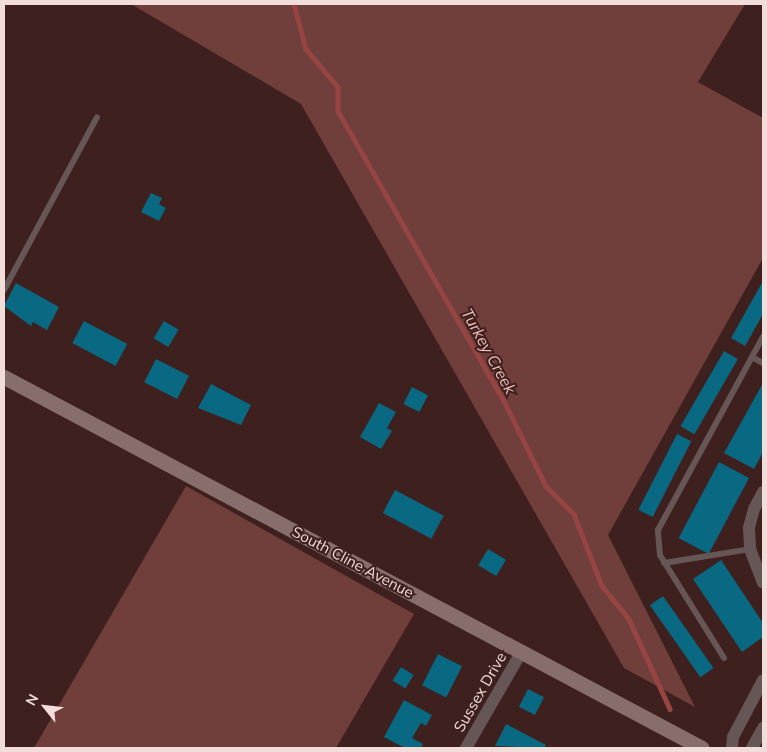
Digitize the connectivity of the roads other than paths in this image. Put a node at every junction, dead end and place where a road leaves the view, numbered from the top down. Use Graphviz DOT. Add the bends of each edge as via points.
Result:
graph roads {
  1 [pos="97,117"];
  2 [pos="4,290"];
  3 [pos="763,337"];
  4 [pos="752,357"];
  5 [pos="763,363"];
  6 [pos="4,377"];
  7 [pos="763,492"];
  8 [pos="750,549"];
  9 [pos="664,563"];
  10 [pos="763,583"];
  11 [pos="522,651"];
  12 [pos="724,658"];
  13 [pos="763,680"];
  14 [pos="763,728"];
  15 [pos="466,748"];
  16 [pos="702,748"];
  17 [pos="732,748"];
  18 [pos="752,748"];
  1 -- 2 [label="lane"];
  3 -- 4 [label="lane"];
  4 -- 5 [label="lane"];
  4 -- 9 [label="lane" via="661,521 657,546"];
  6 -- 11 [label="street, South Cline Avenue"];
  7 -- 8 [label="street" via="749,528"];
  8 -- 9 [label="lane"];
  8 -- 10 [label="street"];
  9 -- 12 [label="lane"];
  11 -- 15 [label="street, Sussex Drive"];
  11 -- 16 [label="street, South Cline Avenue"];
  13 -- 17 [label="street" via="733,737"];
  14 -- 18 [label="street"];
}
